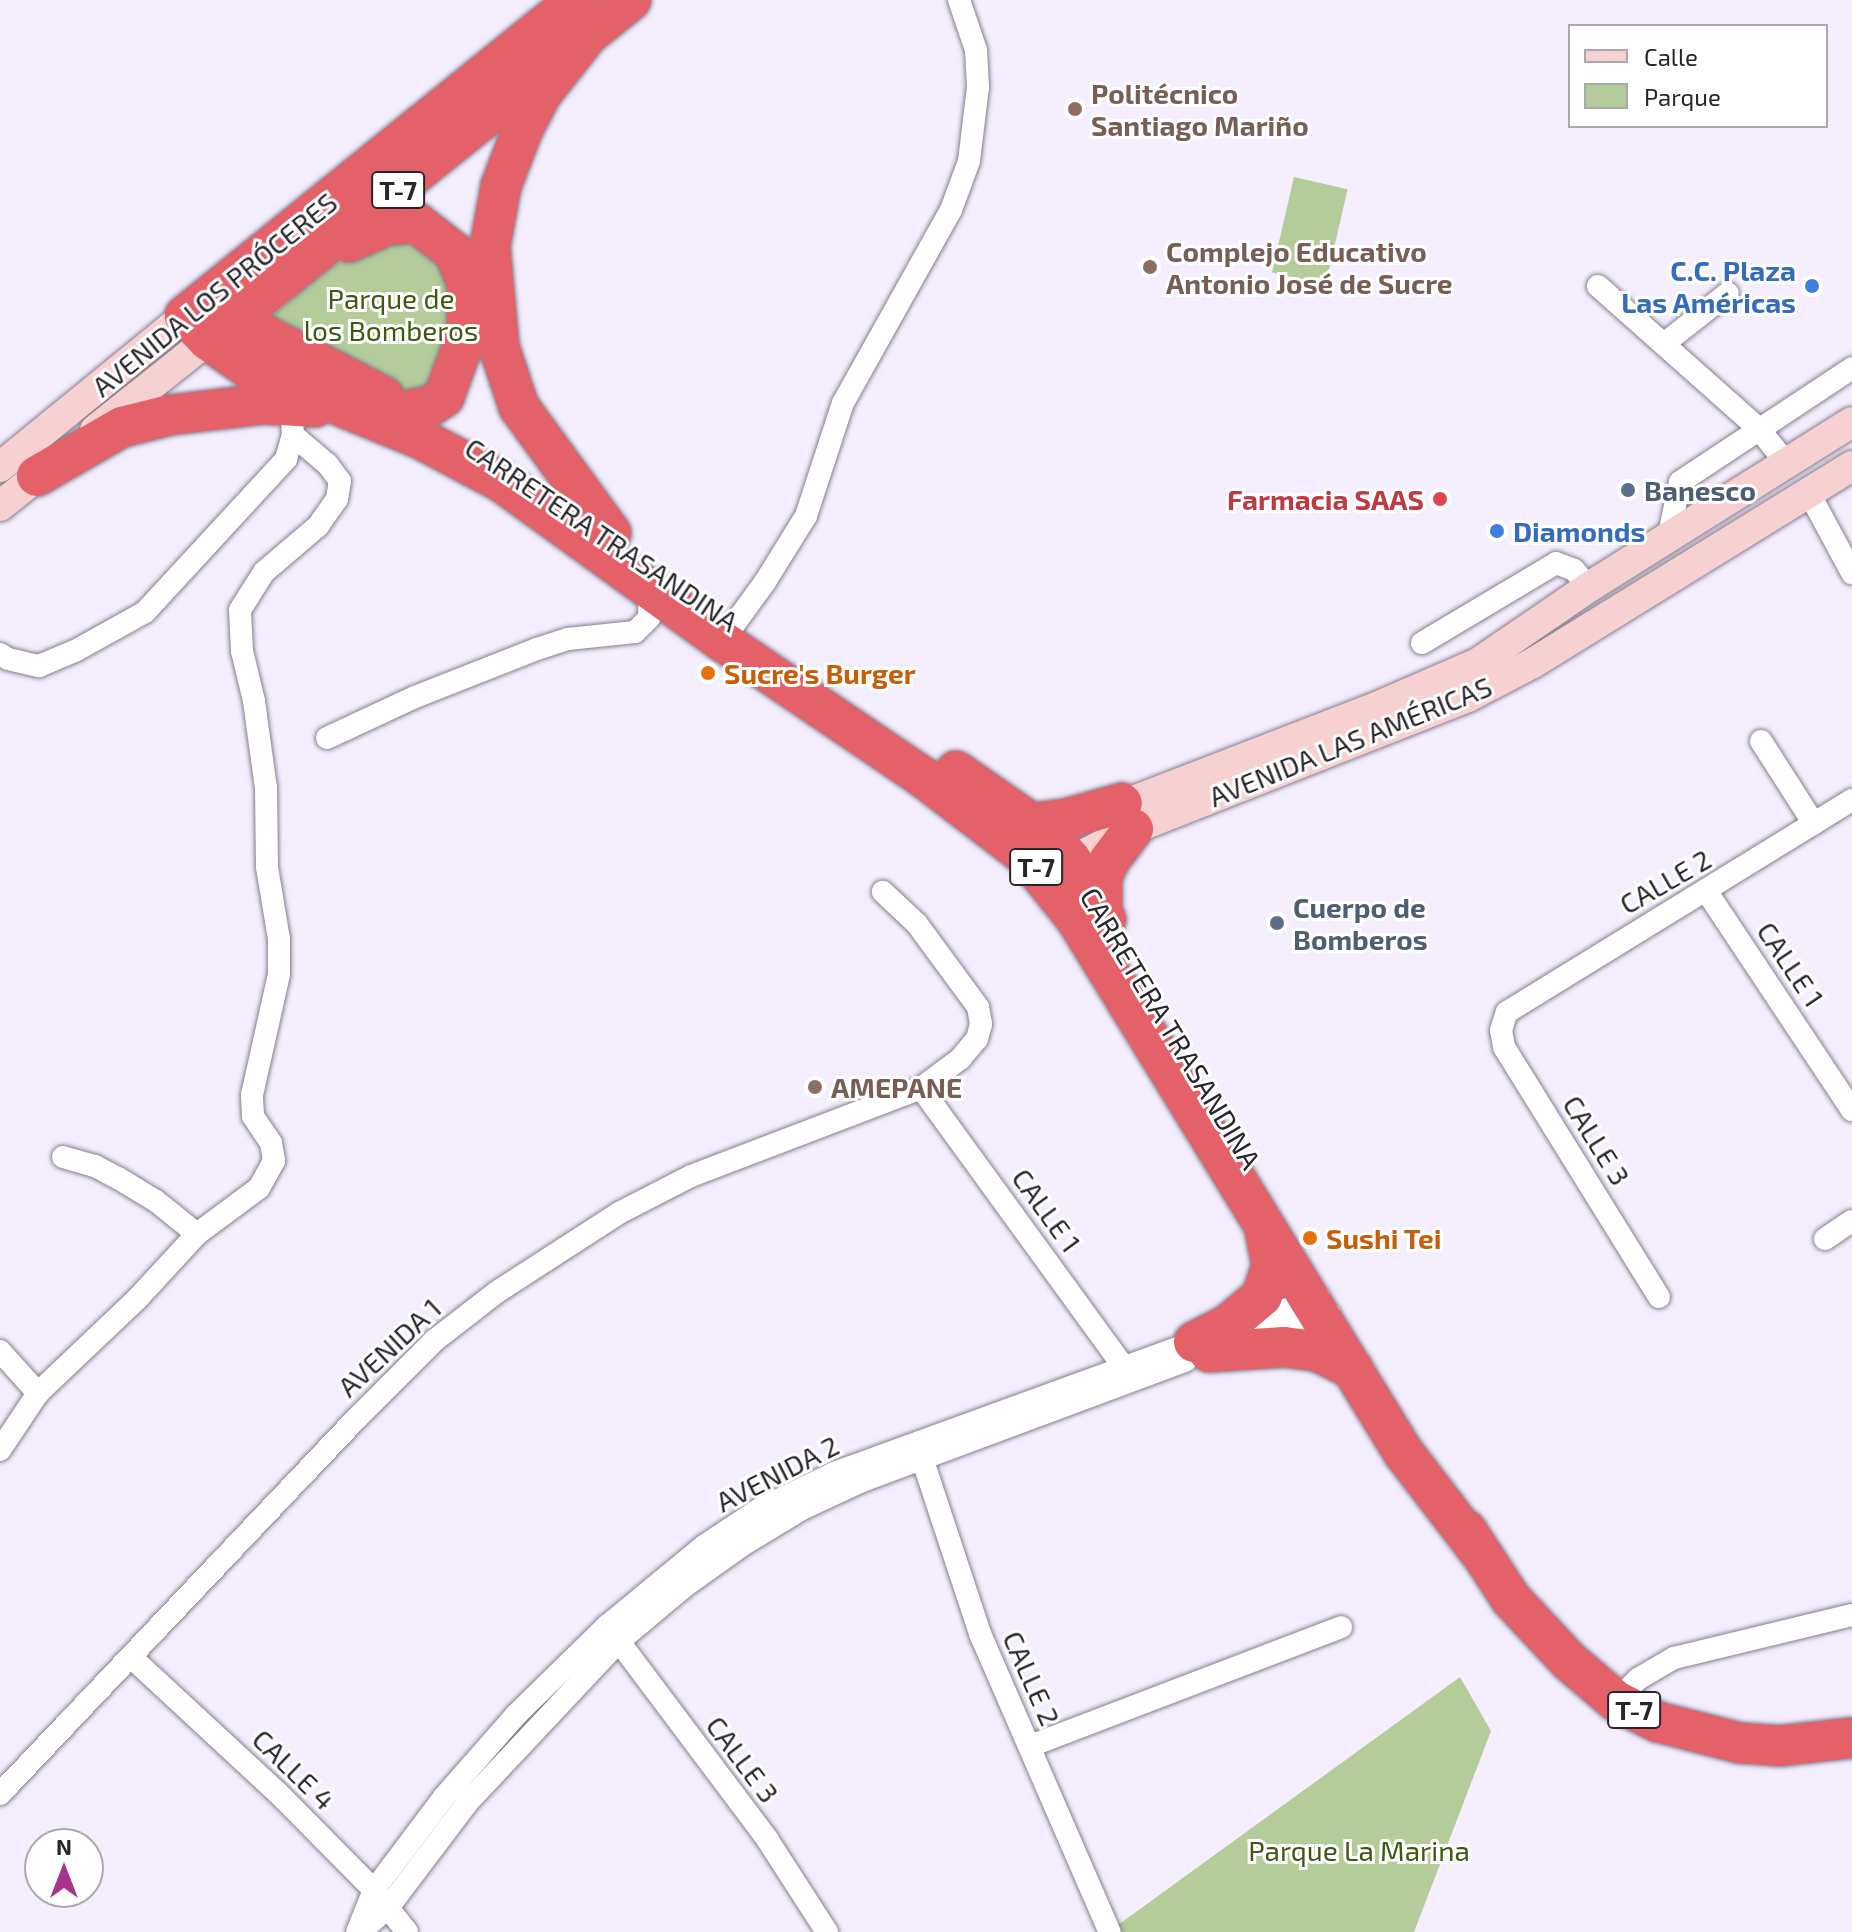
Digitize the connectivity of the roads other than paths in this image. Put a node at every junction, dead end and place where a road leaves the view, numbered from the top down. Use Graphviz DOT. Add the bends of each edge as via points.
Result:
graph roads {
  1 [pos="631,0"];
  2 [pos="959,0"];
  3 [pos="581,19"];
  4 [pos="316,257"];
  5 [pos="1598,286"];
  6 [pos="1728,293"];
  7 [pos="207,320"];
  8 [pos="1665,343"];
  9 [pos="1852,368"];
  10 [pos="410,410"];
  11 [pos="362,413"];
  12 [pos="292,420"];
  13 [pos="1852,422"];
  14 [pos="1759,429"];
  15 [pos="1787,464"];
  16 [pos="1852,466"];
  17 [pos="19,472"];
  18 [pos="1810,495"];
  19 [pos="0,506"];
  20 [pos="611,533"];
  21 [pos="1668,539"];
  22 [pos="1852,573"];
  23 [pos="1589,587"];
  24 [pos="650,588"];
  25 [pos="729,632"];
  26 [pos="1422,643"];
  27 [pos="0,654"];
  28 [pos="327,738"];
  29 [pos="1761,741"];
  30 [pos="1852,800"];
  31 [pos="1128,816"];
  32 [pos="1814,824"];
  33 [pos="1045,850"];
  34 [pos="883,892"];
  35 [pos="1707,892"];
  36 [pos="1102,914"];
  37 [pos="1507,1012"];
  38 [pos="921,1088"];
  39 [pos="1852,1110"];
  40 [pos="63,1157"];
  41 [pos="1262,1219"];
  42 [pos="1852,1221"];
  43 [pos="197,1234"];
  44 [pos="1825,1239"];
  45 [pos="1659,1297"];
  46 [pos="1324,1306"];
  47 [pos="1201,1347"];
  48 [pos="0,1351"];
  49 [pos="1124,1367"];
  50 [pos="1353,1369"];
  51 [pos="38,1393"];
  52 [pos="0,1450"];
  53 [pos="920,1451"];
  54 [pos="1479,1551"];
  55 [pos="1852,1615"];
  56 [pos="1341,1627"];
  57 [pos="613,1634"];
  58 [pos="131,1657"];
  59 [pos="1616,1701"];
  60 [pos="1852,1738"];
  61 [pos="1030,1746"];
  62 [pos="0,1791"];
  63 [pos="374,1890"];
  64 [pos="388,1908"];
  65 [pos="359,1932"];
  66 [pos="407,1932"];
  67 [pos="827,1932"];
  68 [pos="1110,1932"];
  1 -- 3 [label="highway, AVENIDA LOS PRÓCERES / T-7"];
  2 -- 25 [label="street" via="973,37 978,87 969,161 951,210 843,403 806,516"];
  3 -- 4 [label="highway, AVENIDA LOS PRÓCERES / T-7"];
  3 -- 7 [label="highway, AVENIDA LOS PRÓCERES / T-7"];
  3 -- 20 [label="highway" via="522,131 501,186 490,246 499,347 519,407"];
  4 -- 7 [label="highway, AVENIDA LOS PRÓCERES / T-7"];
  4 -- 10 [label="highway" via="388,225 417,223 454,252 467,282 467,334 444,397"];
  5 -- 8 [label="street"];
  6 -- 8 [label="street"];
  7 -- 10 [label="highway, CARRETERA TRASANDINA / T-7"];
  7 -- 11 [label="highway, CARRETERA TRASANDINA / T-7" via="250,369"];
  7 -- 17 [label="street, AVENIDA LOS PRÓCERES"];
  8 -- 14 [label="street"];
  9 -- 14 [label="street"];
  10 -- 20 [label="highway, CARRETERA TRASANDINA / T-7"];
  11 -- 12 [label="highway"];
  11 -- 24 [label="highway, CARRETERA TRASANDINA / T-7" via="502,482"];
  12 -- 17 [label="highway" via="223,407 122,427"];
  12 -- 27 [label="street" via="286,459 145,612 39,666"];
  12 -- 43 [label="street" via="340,481 337,499 318,526 264,572 240,610 266,788 267,867 279,939 279,974 252,1095 253,1116 271,1143 274,1161 259,1188"];
  13 -- 15 [label="street, AVENIDA LAS AMÉRICAS"];
  14 -- 15 [label="street"];
  14 -- 21 [label="street" via="1680,482"];
  15 -- 21 [label="street, AVENIDA LAS AMÉRICAS"];
  16 -- 18 [label="street, AVENIDA LAS AMÉRICAS"];
  17 -- 19 [label="street, AVENIDA LOS PRÓCERES"];
  18 -- 22 [label="street"];
  18 -- 31 [label="street, AVENIDA LAS AMÉRICAS" via="1468,697"];
  20 -- 25 [label="highway, CARRETERA TRASANDINA / T-7"];
  21 -- 23 [label="street, AVENIDA LAS AMÉRICAS"];
  23 -- 26 [label="street" via="1574,570 1556,563"];
  23 -- 31 [label="street, AVENIDA LAS AMÉRICAS" via="1478,663"];
  24 -- 25 [label="highway, CARRETERA TRASANDINA / T-7"];
  24 -- 28 [label="street" via="649,618 635,632 568,639 537,649"];
  25 -- 33 [label="highway, CARRETERA TRASANDINA / T-7"];
  29 -- 32 [label="street"];
  30 -- 32 [label="street, CALLE 2"];
  31 -- 33 [label="street, AVENIDA LAS AMÉRICAS"];
  31 -- 33 [label="highway" via="1066,819"];
  31 -- 36 [label="highway" via="1102,877"];
  32 -- 35 [label="street, CALLE 2"];
  33 -- 36 [label="highway, CARRETERA TRASANDINA / T-7"];
  33 -- 41 [label="highway, CARRETERA TRASANDINA / T-7" via="1077,920"];
  34 -- 38 [label="street, AVENIDA 1" via="917,924 978,1007 977,1039"];
  35 -- 37 [label="street, CALLE 2"];
  35 -- 39 [label="street, CALLE 1"];
  36 -- 46 [label="highway, CARRETERA TRASANDINA / T-7"];
  37 -- 45 [label="street, CALLE 3" via="1501,1030 1504,1047"];
  38 -- 49 [label="street, CALLE 1"];
  38 -- 58 [label="street, AVENIDA 1" via="691,1176 619,1213 497,1292 435,1340"];
  40 -- 43 [label="street" via="95,1166 131,1186"];
  41 -- 46 [label="highway, CARRETERA TRASANDINA / T-7"];
  41 -- 47 [label="highway" via="1272,1266 1262,1296"];
  42 -- 44 [label="street"];
  43 -- 51 [label="street"];
  46 -- 47 [label="street"];
  46 -- 50 [label="highway, CARRETERA TRASANDINA / T-7"];
  46 -- 54 [label="highway, CARRETERA TRASANDINA / T-7"];
  47 -- 49 [label="street"];
  47 -- 50 [label="highway" via="1317,1351"];
  47 -- 53 [label="street"];
  48 -- 51 [label="street"];
  49 -- 53 [label="street"];
  50 -- 54 [label="highway, CARRETERA TRASANDINA / T-7" via="1403,1452"];
  51 -- 52 [label="street"];
  53 -- 57 [label="street" via="744,1544"];
  53 -- 61 [label="street, CALLE 2" via="981,1636"];
  54 -- 59 [label="highway, CARRETERA TRASANDINA / T-7" via="1511,1599 1569,1661"];
  55 -- 59 [label="street" via="1674,1658 1638,1679"];
  56 -- 61 [label="street"];
  57 -- 63 [label="street" via="517,1714 454,1785"];
  57 -- 64 [label="street" via="467,1803"];
  57 -- 67 [label="street, CALLE 3" via="767,1839"];
  58 -- 62 [label="street, AVENIDA 1"];
  58 -- 63 [label="street, CALLE 4"];
  59 -- 60 [label="highway, CARRETERA TRASANDINA / T-7" via="1658,1722 1740,1743 1779,1746"];
  61 -- 68 [label="street, CALLE 2"];
  63 -- 64 [label="street, CALLE 4"];
  63 -- 65 [label="street"];
  64 -- 65 [label="street"];
  64 -- 66 [label="street, CALLE 4"];
}
